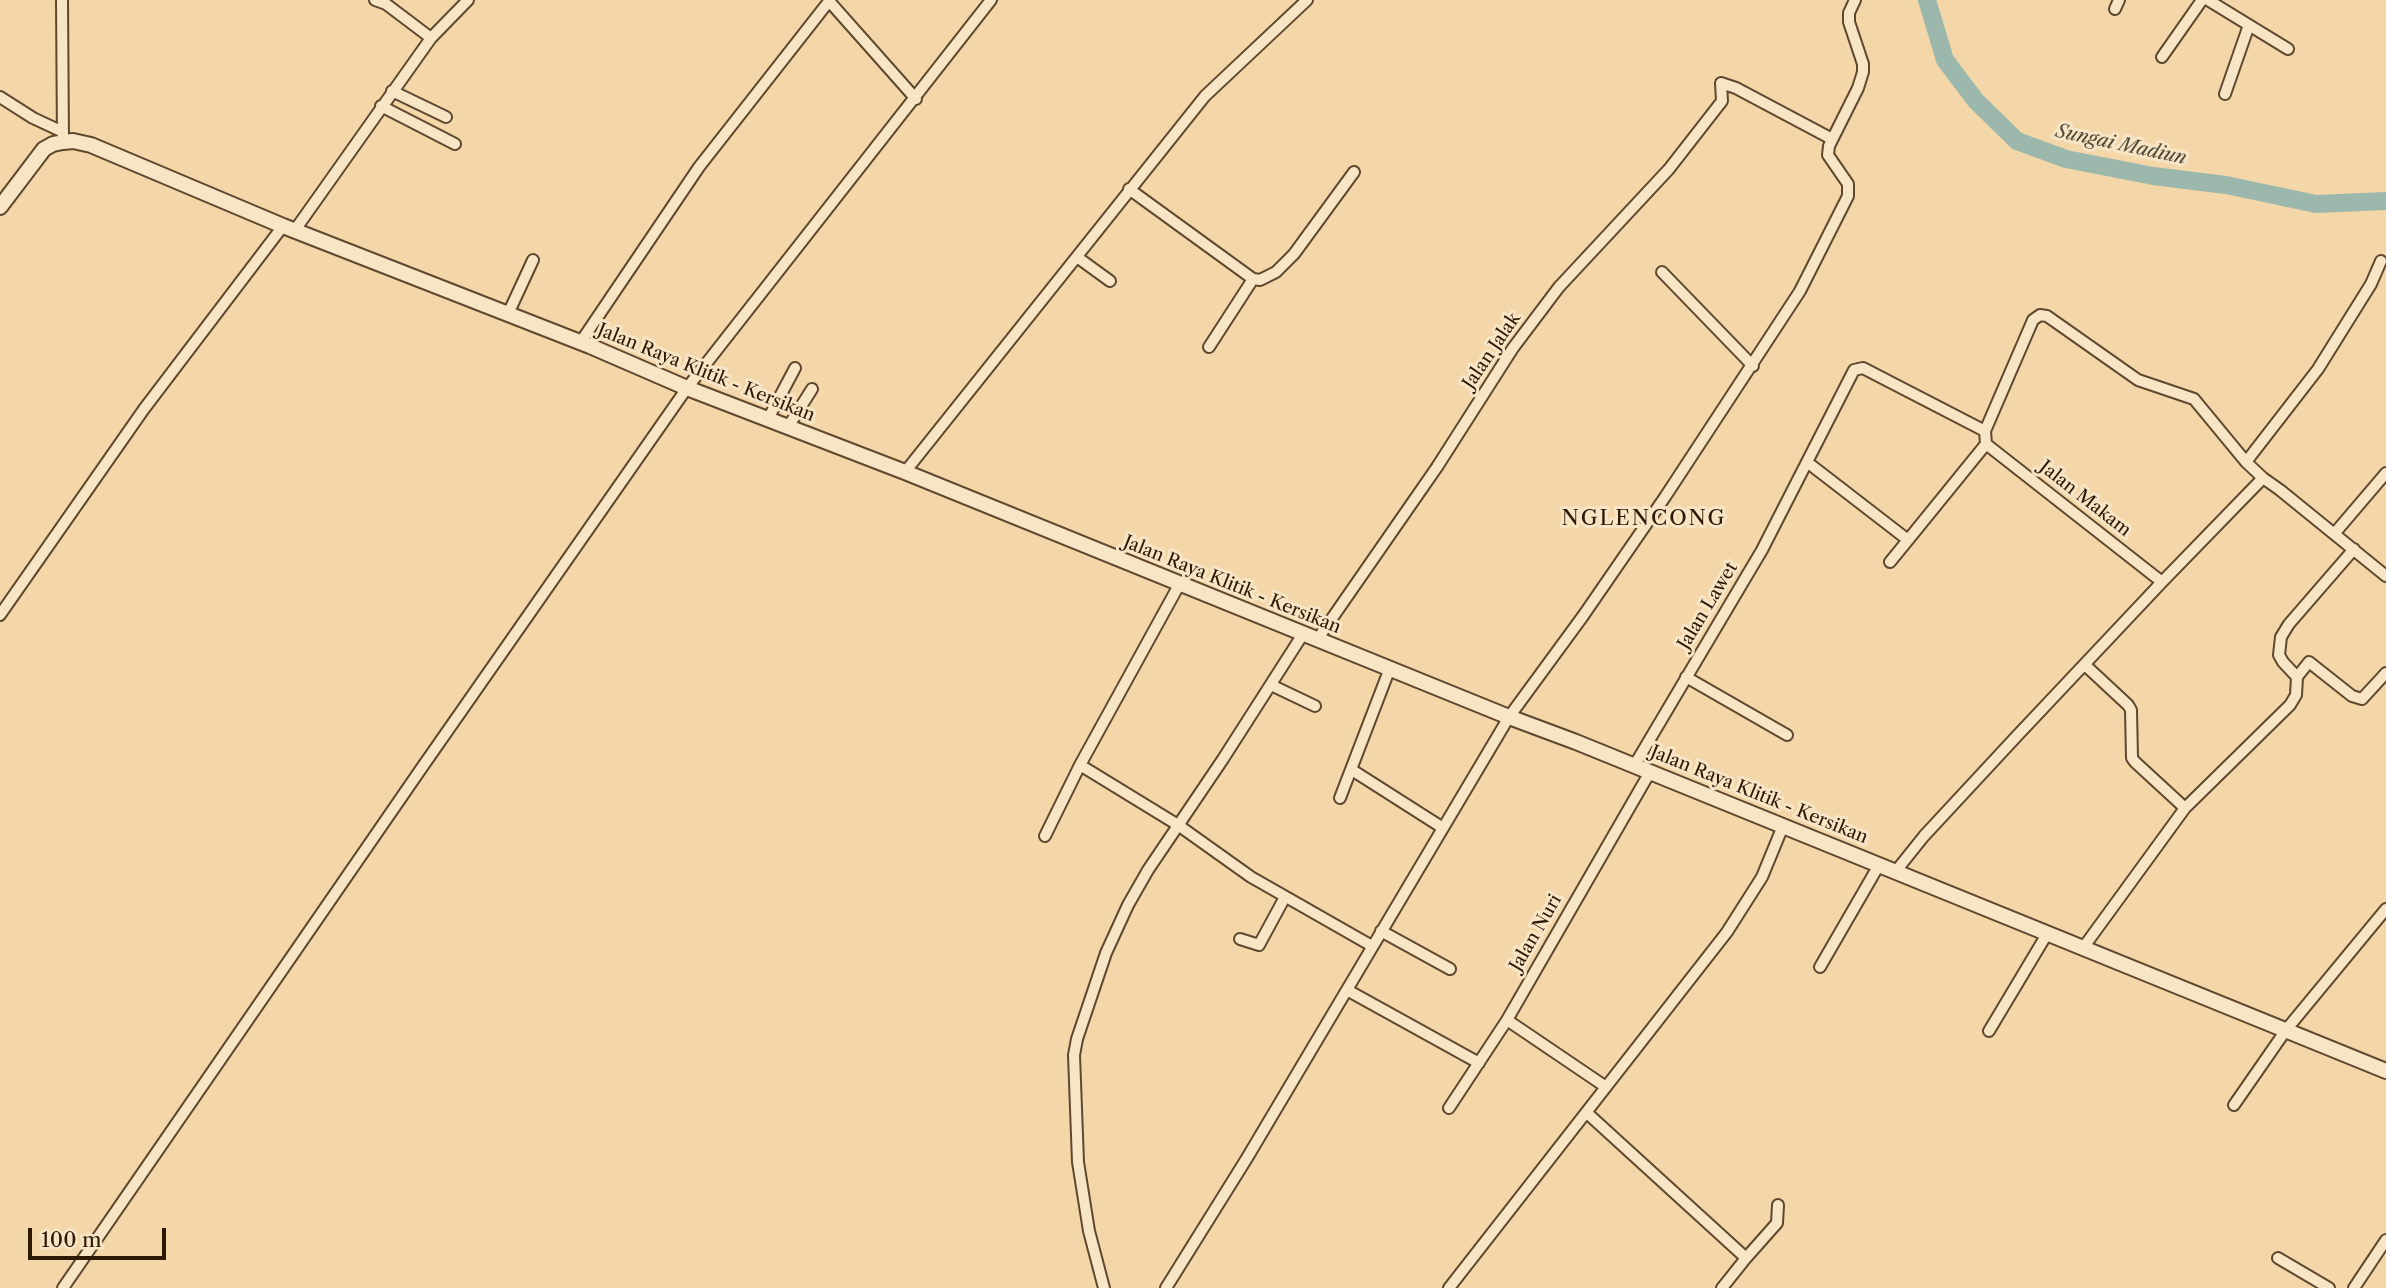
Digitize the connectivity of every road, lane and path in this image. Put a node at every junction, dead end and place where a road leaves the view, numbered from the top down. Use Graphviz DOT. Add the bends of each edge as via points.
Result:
graph roads {
  1 [pos="62,0"];
  2 [pos="375,0"];
  3 [pos="468,0"];
  4 [pos="830,0"];
  5 [pos="991,0"];
  6 [pos="1307,0"];
  7 [pos="1855,0"];
  8 [pos="2202,0"];
  9 [pos="2208,0"];
  10 [pos="2249,25"];
  11 [pos="431,38"];
  12 [pos="2288,49"];
  13 [pos="2162,57"];
  14 [pos="393,91"];
  15 [pos="2225,94"];
  16 [pos="0,97"];
  17 [pos="916,99"];
  18 [pos="381,106"];
  19 [pos="446,117"];
  20 [pos="63,137"];
  21 [pos="1832,139"];
  22 [pos="455,144"];
  23 [pos="1354,172"];
  24 [pos="1129,189"];
  25 [pos="0,207"];
  26 [pos="289,228"];
  27 [pos="1077,257"];
  28 [pos="533,260"];
  29 [pos="2381,261"];
  30 [pos="1662,272"];
  31 [pos="1254,279"];
  32 [pos="1110,281"];
  33 [pos="508,314"];
  34 [pos="580,343"];
  35 [pos="1209,347"];
  36 [pos="1753,366"];
  37 [pos="795,368"];
  38 [pos="687,388"];
  39 [pos="812,389"];
  40 [pos="768,419"];
  41 [pos="789,427"];
  42 [pos="1985,431"];
  43 [pos="1986,444"];
  44 [pos="1807,462"];
  45 [pos="2246,462"];
  46 [pos="905,472"];
  47 [pos="2386,473"];
  48 [pos="2263,478"];
  49 [pos="2334,534"];
  50 [pos="1908,540"];
  51 [pos="2354,549"];
  52 [pos="1890,562"];
  53 [pos="2386,576"];
  54 [pos="2162,582"];
  55 [pos="1179,585"];
  56 [pos="0,615"];
  57 [pos="1303,634"];
  58 [pos="1317,640"];
  59 [pos="2085,665"];
  60 [pos="1390,668"];
  61 [pos="2386,673"];
  62 [pos="1686,677"];
  63 [pos="2297,677"];
  64 [pos="1271,685"];
  65 [pos="1315,706"];
  66 [pos="1509,717"];
  67 [pos="1787,734"];
  68 [pos="1080,765"];
  69 [pos="1634,766"];
  70 [pos="1352,770"];
  71 [pos="1650,772"];
  72 [pos="1340,798"];
  73 [pos="2185,808"];
  74 [pos="1178,825"];
  75 [pos="1783,826"];
  76 [pos="1443,828"];
  77 [pos="1045,836"];
  78 [pos="1879,865"];
  79 [pos="1896,870"];
  80 [pos="1285,897"];
  81 [pos="2386,909"];
  82 [pos="1381,931"];
  83 [pos="2047,934"];
  84 [pos="1240,939"];
  85 [pos="1372,946"];
  86 [pos="2083,948"];
  87 [pos="1820,967"];
  88 [pos="1450,969"];
  89 [pos="1347,990"];
  90 [pos="1507,1020"];
  91 [pos="2286,1030"];
  92 [pos="1989,1031"];
  93 [pos="1479,1063"];
  94 [pos="2386,1071"];
  95 [pos="1606,1087"];
  96 [pos="2234,1105"];
  97 [pos="1449,1108"];
  98 [pos="1587,1112"];
  99 [pos="1779,1205"];
  100 [pos="2386,1240"];
  101 [pos="1746,1258"];
  102 [pos="2278,1258"];
  103 [pos="63,1288"];
  104 [pos="1104,1288"];
  105 [pos="1166,1288"];
  106 [pos="1449,1288"];
  107 [pos="1722,1288"];
  108 [pos="2329,1288"];
  109 [pos="2354,1288"];
  1 -- 20 [label="street"];
  2 -- 11 [label="street"];
  3 -- 11 [label="street"];
  4 -- 17 [label="street"];
  4 -- 34 [label="street" via="699,167"];
  5 -- 17 [label="street"];
  6 -- 24 [label="street" via="1205,96"];
  7 -- 21 [label="street" via="1849,22 1863,72"];
  8 -- 13 [label="street"];
  9 -- 10 [label="street"];
  10 -- 12 [label="street"];
  10 -- 15 [label="street"];
  11 -- 14 [label="street"];
  14 -- 18 [label="street"];
  14 -- 19 [label="street"];
  16 -- 20 [label="street"];
  17 -- 38 [label="street"];
  18 -- 22 [label="street"];
  18 -- 26 [label="street"];
  20 -- 25 [label="street" via="44,149"];
  20 -- 26 [label="street, Jalan Raya Klitik - Kersikan"];
  21 -- 36 [label="street" via="1828,155 1848,184 1848,196 1800,291"];
  21 -- 58 [label="street, Jalan Jalak" via="1721,83 1722,101 1669,169 1559,287 1513,348"];
  23 -- 31 [label="street" via="1294,254 1268,277"];
  24 -- 27 [label="street"];
  24 -- 31 [label="street"];
  26 -- 33 [label="street, Jalan Raya Klitik - Kersikan"];
  26 -- 56 [label="street" via="144,409"];
  27 -- 32 [label="street"];
  27 -- 46 [label="street"];
  28 -- 33 [label="street"];
  29 -- 45 [label="street" via="2318,369"];
  30 -- 36 [label="street"];
  31 -- 35 [label="street"];
  33 -- 34 [label="street, Jalan Raya Klitik - Kersikan"];
  34 -- 38 [label="street, Jalan Raya Klitik - Kersikan"];
  36 -- 66 [label="street"];
  37 -- 40 [label="street"];
  38 -- 40 [label="street, Jalan Raya Klitik - Kersikan"];
  38 -- 103 [label="street"];
  39 -- 41 [label="street"];
  40 -- 41 [label="street, Jalan Raya Klitik - Kersikan"];
  41 -- 46 [label="street, Jalan Raya Klitik - Kersikan"];
  42 -- 43 [label="street"];
  42 -- 44 [label="street, Jalan Lawet" via="1859,368"];
  42 -- 45 [label="street" via="2033,320 2040,314 2138,380 2194,399"];
  43 -- 50 [label="street"];
  43 -- 54 [label="street, Jalan Makam"];
  44 -- 50 [label="street"];
  44 -- 62 [label="street, Jalan Lawet" via="1762,550"];
  45 -- 48 [label="street"];
  46 -- 55 [label="street, Jalan Raya Klitik - Kersikan"];
  47 -- 49 [label="street"];
  48 -- 49 [label="street"];
  48 -- 54 [label="street"];
  49 -- 51 [label="street"];
  50 -- 52 [label="street"];
  51 -- 53 [label="street"];
  51 -- 63 [label="street" via="2281,637 2279,655"];
  54 -- 59 [label="street"];
  55 -- 57 [label="street, Jalan Raya Klitik - Kersikan"];
  55 -- 68 [label="street"];
  57 -- 58 [label="street, Jalan Raya Klitik - Kersikan"];
  57 -- 64 [label="street"];
  58 -- 60 [label="street, Jalan Raya Klitik - Kersikan"];
  59 -- 73 [label="street" via="2131,710 2134,762"];
  59 -- 79 [label="street"];
  60 -- 66 [label="street, Jalan Raya Klitik - Kersikan"];
  60 -- 70 [label="street"];
  61 -- 63 [label="street" via="2362,699 2351,696 2309,662"];
  62 -- 67 [label="street"];
  62 -- 69 [label="street, Jalan Lawet"];
  63 -- 73 [label="street" via="2290,705"];
  64 -- 65 [label="street"];
  64 -- 74 [label="street"];
  66 -- 69 [label="street, Jalan Raya Klitik - Kersikan"];
  66 -- 76 [label="street"];
  68 -- 74 [label="street"];
  68 -- 77 [label="street"];
  69 -- 71 [label="street, Jalan Raya Klitik - Kersikan"];
  70 -- 72 [label="street"];
  70 -- 76 [label="street"];
  71 -- 75 [label="street, Jalan Raya Klitik - Kersikan"];
  71 -- 90 [label="street, Jalan Nuri"];
  73 -- 86 [label="street"];
  74 -- 80 [label="street"];
  74 -- 104 [label="street" via="1148,870 1106,953 1075,1048 1078,1162 1088,1231"];
  75 -- 78 [label="street, Jalan Raya Klitik - Kersikan"];
  75 -- 95 [label="street" via="1762,877 1727,932"];
  76 -- 82 [label="street"];
  78 -- 79 [label="street, Jalan Raya Klitik - Kersikan"];
  78 -- 87 [label="street"];
  79 -- 83 [label="street, Jalan Raya Klitik - Kersikan"];
  80 -- 84 [label="street" via="1259,946"];
  80 -- 85 [label="street"];
  81 -- 91 [label="street"];
  82 -- 85 [label="street"];
  82 -- 88 [label="street"];
  83 -- 86 [label="street, Jalan Raya Klitik - Kersikan"];
  83 -- 92 [label="street"];
  85 -- 89 [label="street"];
  86 -- 91 [label="street, Jalan Raya Klitik - Kersikan"];
  89 -- 93 [label="street"];
  89 -- 105 [label="street"];
  90 -- 93 [label="street, Jalan Nuri"];
  90 -- 95 [label="street"];
  91 -- 94 [label="street, Jalan Raya Klitik - Kersikan"];
  91 -- 96 [label="street"];
  93 -- 97 [label="street, Jalan Nuri"];
  95 -- 98 [label="street"];
  98 -- 101 [label="street"];
  98 -- 106 [label="street"];
  99 -- 101 [label="street" via="1777,1223"];
  100 -- 109 [label="street"];
  101 -- 107 [label="street"];
  102 -- 108 [label="street"];
}
